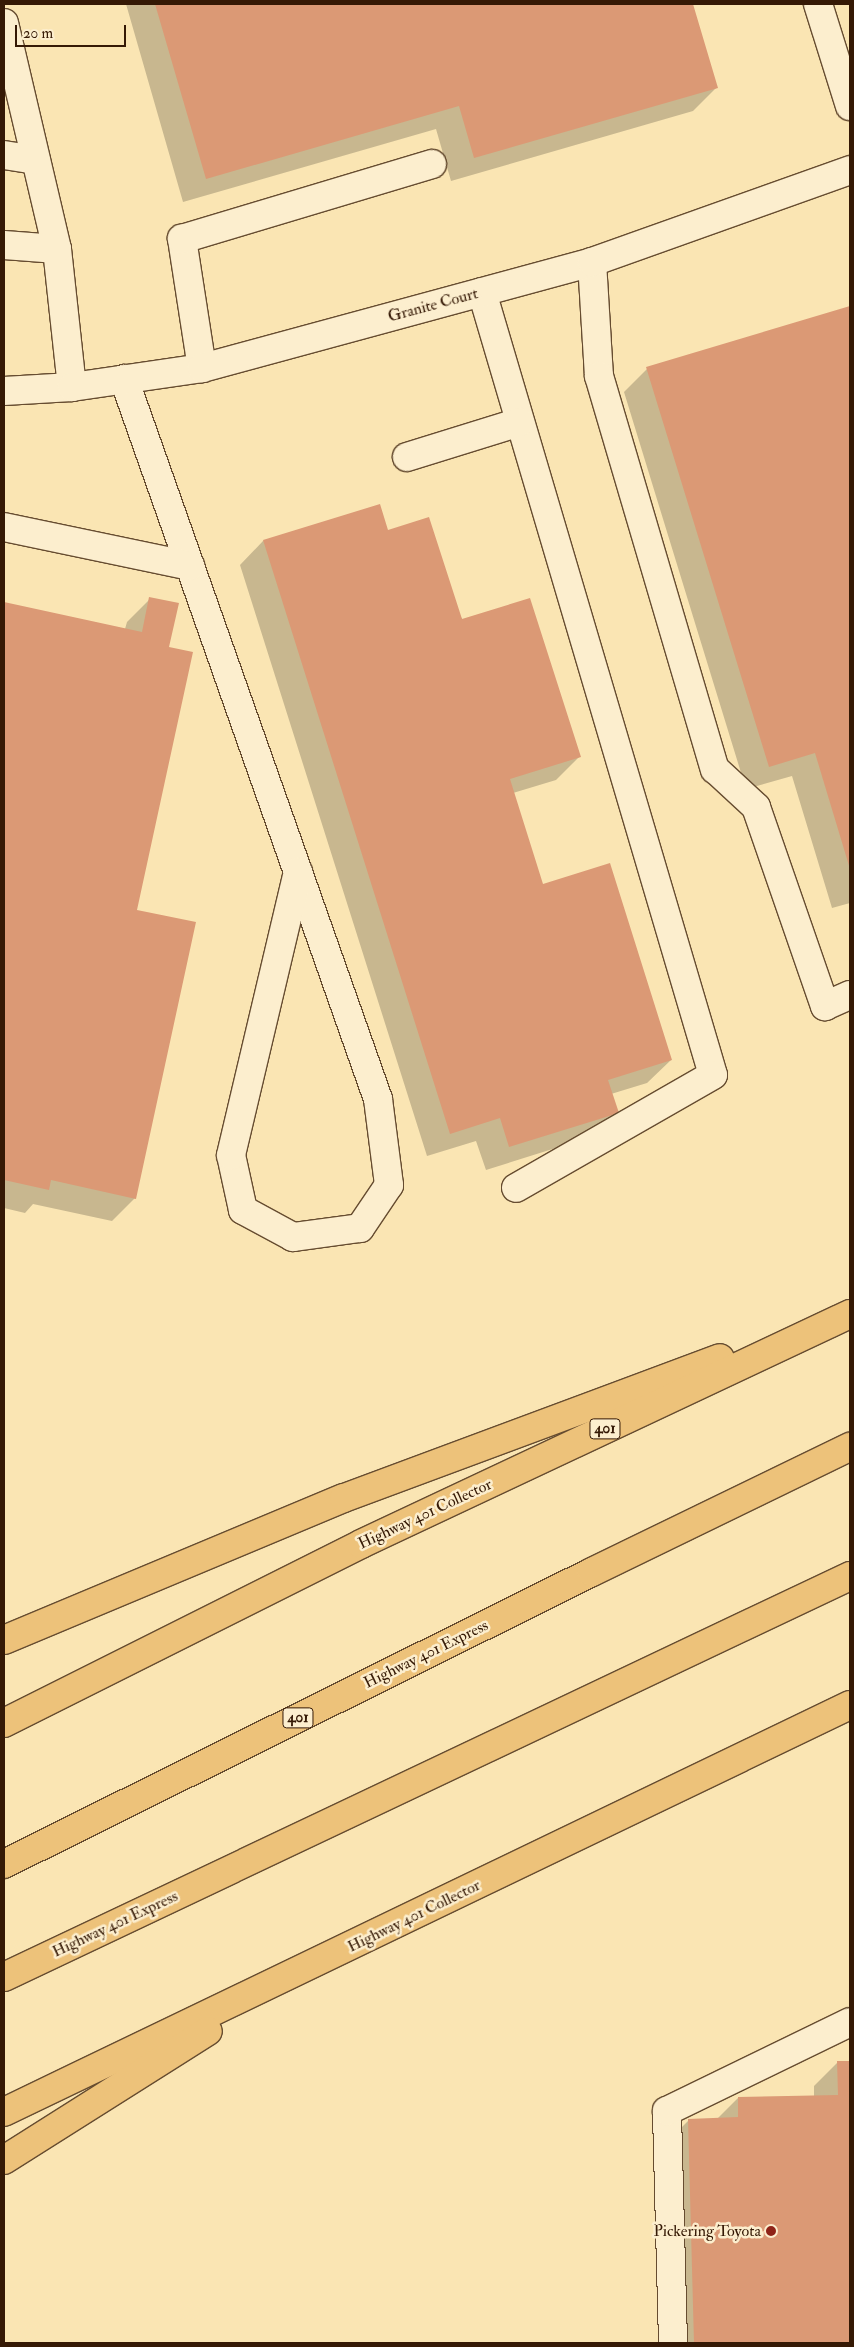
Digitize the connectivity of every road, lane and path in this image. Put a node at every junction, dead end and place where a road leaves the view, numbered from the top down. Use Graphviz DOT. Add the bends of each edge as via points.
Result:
graph roads {
  1 [pos="818,4"];
  2 [pos="5,32"];
  3 [pos="850,106"];
  4 [pos="4,155"];
  5 [pos="36,160"];
  6 [pos="432,164"];
  7 [pos="850,170"];
  8 [pos="4,245"];
  9 [pos="57,249"];
  10 [pos="592,262"];
  11 [pos="482,292"];
  12 [pos="202,368"];
  13 [pos="124,379"];
  14 [pos="72,387"];
  15 [pos="4,391"];
  16 [pos="520,422"];
  17 [pos="406,457"];
  18 [pos="4,527"];
  19 [pos="190,566"];
  20 [pos="298,872"];
  21 [pos="850,995"];
  22 [pos="516,1188"];
  23 [pos="850,1309"];
  24 [pos="850,1314"];
  25 [pos="850,1447"];
  26 [pos="850,1576"];
  27 [pos="4,1640"];
  28 [pos="850,1705"];
  29 [pos="4,1723"];
  30 [pos="4,1864"];
  31 [pos="316,1963"];
  32 [pos="4,1977"];
  33 [pos="850,2022"];
  34 [pos="4,2112"];
  35 [pos="4,2160"];
  36 [pos="673,2343"];
  1 -- 3 [label="street"];
  2 -- 5 [label="street"];
  4 -- 5 [label="street"];
  5 -- 9 [label="street"];
  6 -- 12 [label="street" via="182,240"];
  7 -- 10 [label="street, Granite Court"];
  8 -- 9 [label="street"];
  9 -- 14 [label="street"];
  10 -- 11 [label="street, Granite Court"];
  10 -- 21 [label="street" via="599,376 715,769 756,807 825,1006"];
  11 -- 12 [label="street, Granite Court"];
  11 -- 16 [label="street"];
  12 -- 13 [label="street, Granite Court"];
  13 -- 14 [label="street, Granite Court"];
  13 -- 19 [label="street"];
  14 -- 15 [label="street, Granite Court"];
  16 -- 17 [label="street"];
  16 -- 22 [label="street" via="713,1075"];
  18 -- 19 [label="street"];
  19 -- 20 [label="street"];
  20 -- 20 [label="street" via="378,1099 389,1185 360,1228 293,1237 243,1210 231,1154"];
  23 -- 27 [label="highway" via="344,1498"];
  24 -- 29 [label="highway, Highway 401 Collector / 401" via="361,1544"];
  25 -- 30 [label="highway, Highway 401 Express / 401"];
  26 -- 32 [label="highway, Highway 401 Express"];
  28 -- 31 [label="highway, Highway 401 Collector"];
  31 -- 34 [label="highway, Highway 401 Collector"];
  31 -- 35 [label="highway"];
  33 -- 36 [label="street" via="668,2111"];
}
